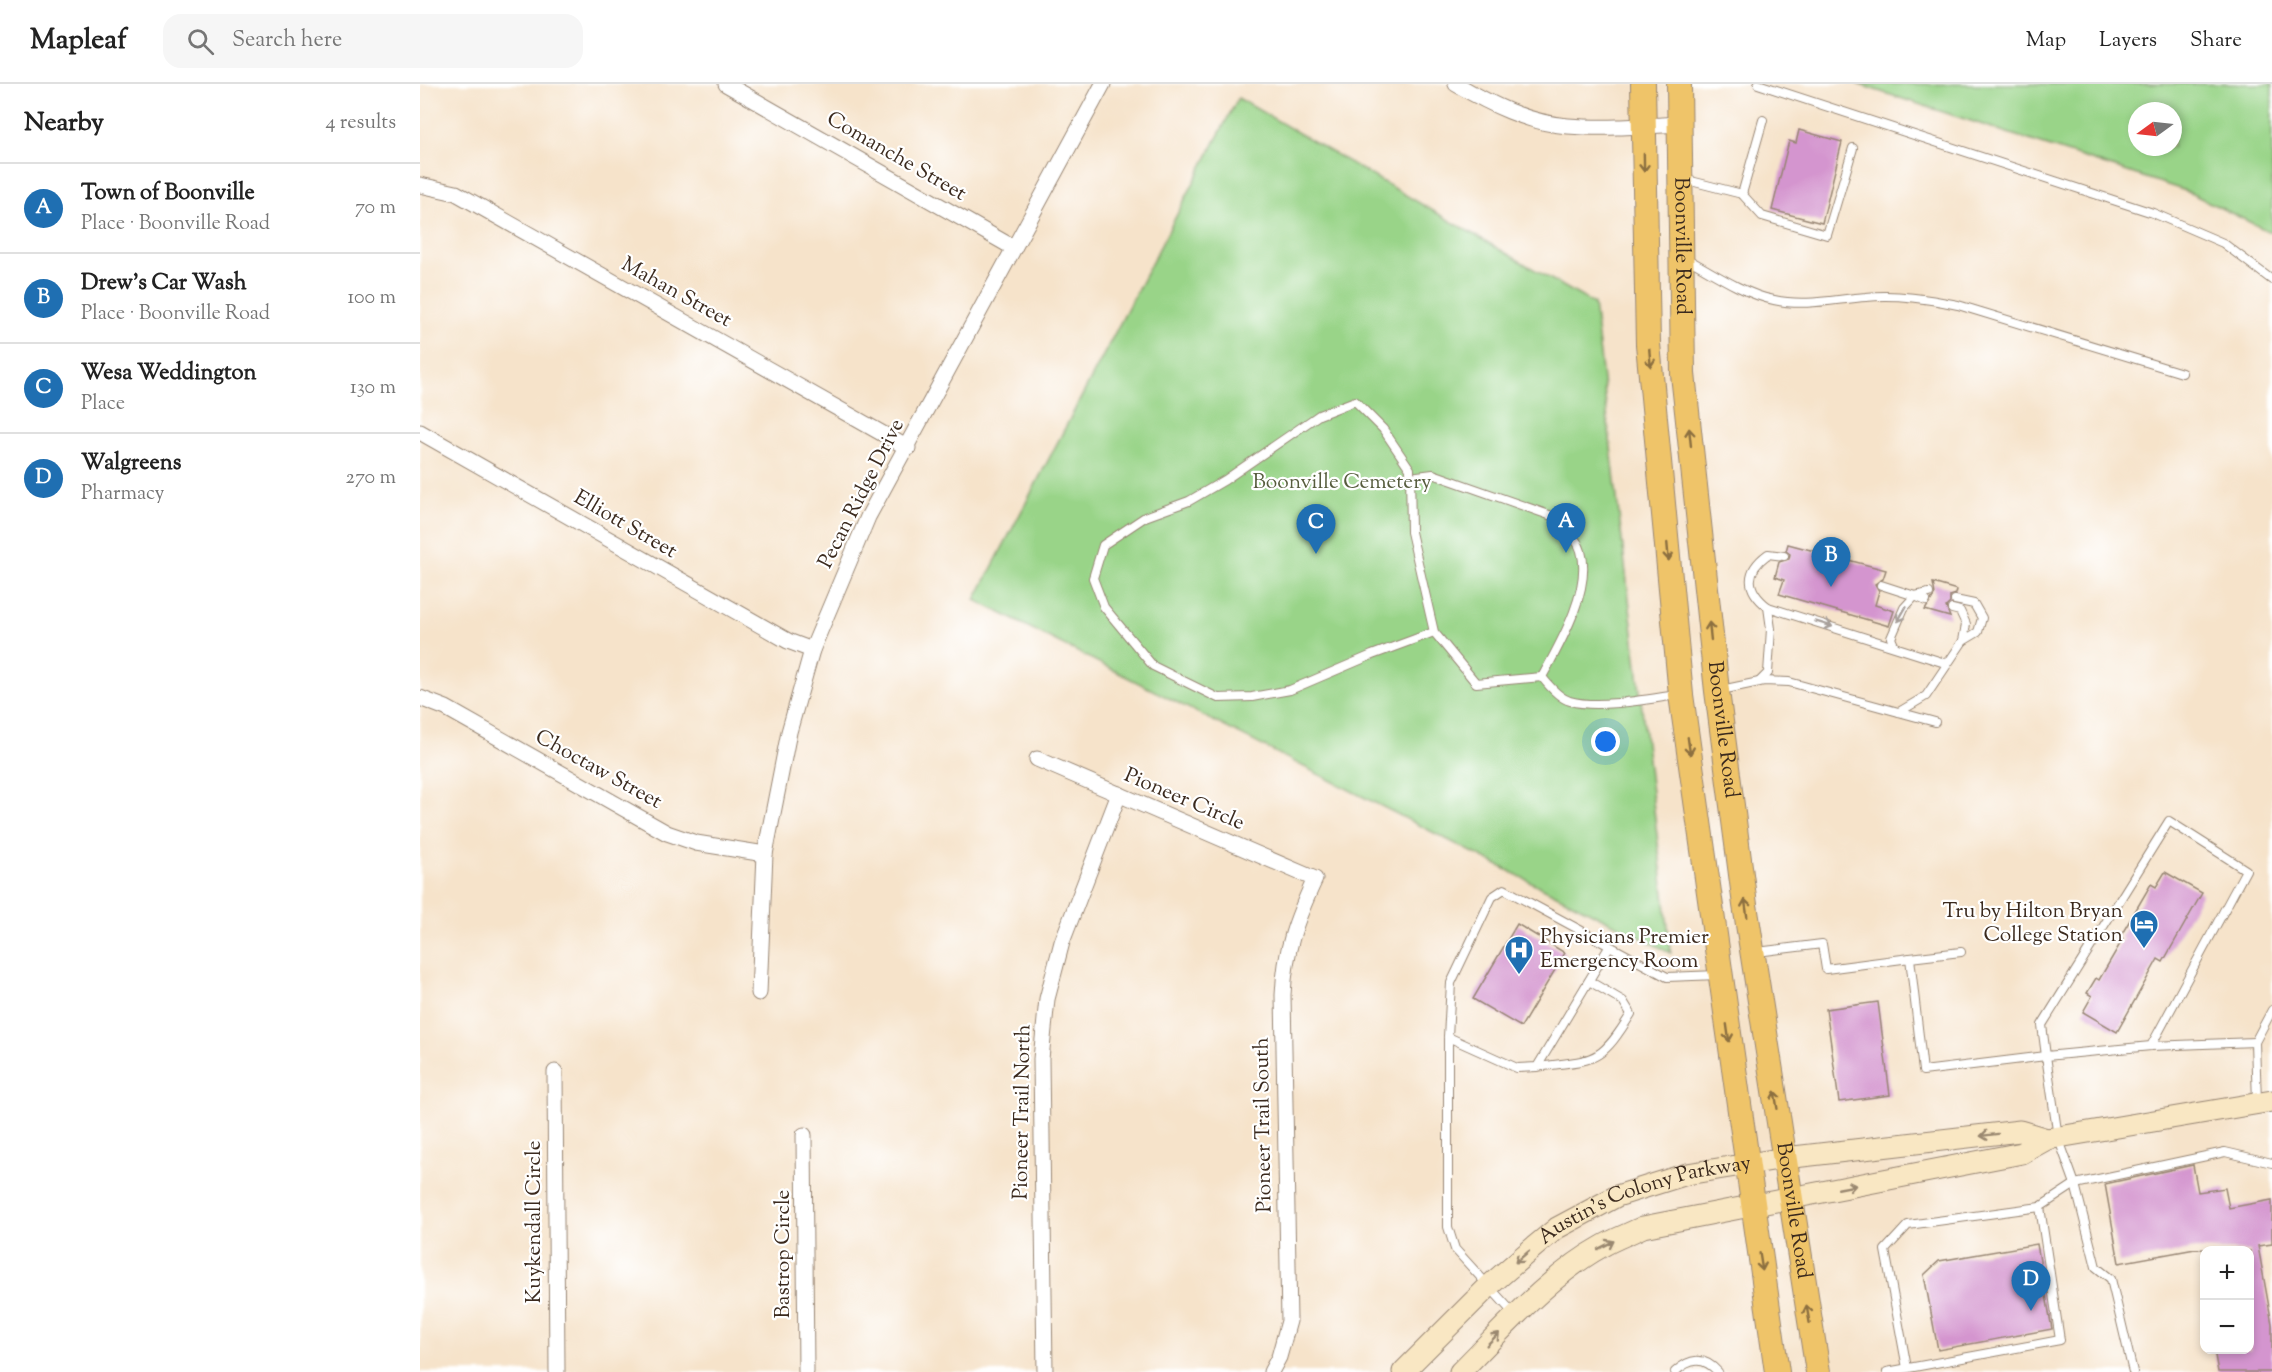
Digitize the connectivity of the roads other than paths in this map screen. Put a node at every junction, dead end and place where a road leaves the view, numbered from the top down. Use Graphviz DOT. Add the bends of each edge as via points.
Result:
graph roads {
  1 [pos="726,84"];
  2 [pos="1103,84"];
  3 [pos="1456,84"];
  4 [pos="1643,84"];
  5 [pos="1679,84"];
  6 [pos="1758,84"];
  7 [pos="1763,120"];
  8 [pos="1680,124"];
  9 [pos="1643,126"];
  10 [pos="1853,148"];
  11 [pos="1681,178"];
  12 [pos="420,185"];
  13 [pos="1742,194"];
  14 [pos="1014,248"];
  15 [pos="1682,256"];
  16 [pos="2272,280"];
  17 [pos="2182,373"];
  18 [pos="420,432"];
  19 [pos="908,448"];
  20 [pos="1410,477"];
  21 [pos="1784,556"];
  22 [pos="1881,585"];
  23 [pos="1915,596"];
  24 [pos="1928,597"];
  25 [pos="1955,600"];
  26 [pos="1768,607"];
  27 [pos="1952,609"];
  28 [pos="1434,632"];
  29 [pos="1963,641"];
  30 [pos="1894,645"];
  31 [pos="812,650"];
  32 [pos="1945,663"];
  33 [pos="1542,677"];
  34 [pos="1758,683"];
  35 [pos="1717,691"];
  36 [pos="1682,695"];
  37 [pos="420,698"];
  38 [pos="1899,712"];
  39 [pos="1935,722"];
  40 [pos="1037,759"];
  41 [pos="1119,794"];
  42 [pos="765,854"];
  43 [pos="1315,879"];
  44 [pos="1609,947"];
  45 [pos="1961,952"];
  46 [pos="1753,953"];
  47 [pos="1910,958"];
  48 [pos="1720,975"];
  49 [pos="1589,981"];
  50 [pos="759,993"];
  51 [pos="2271,1012"];
  52 [pos="1448,1037"];
  53 [pos="2255,1042"];
  54 [pos="2151,1046"];
  55 [pos="2046,1056"];
  56 [pos="1537,1067"];
  57 [pos="555,1072"];
  58 [pos="2265,1102"];
  59 [pos="804,1135"];
  60 [pos="2052,1138"];
  61 [pos="1785,1158"];
  62 [pos="2272,1163"];
  63 [pos="1747,1165"];
  64 [pos="2075,1184"];
  65 [pos="1789,1197"];
  66 [pos="1752,1204"];
  67 [pos="2040,1207"];
  68 [pos="1490,1285"];
  69 [pos="1516,1316"];
  70 [pos="1906,1368"];
  71 [pos="557,1372"];
  72 [pos="806,1372"];
  73 [pos="1044,1372"];
  74 [pos="1271,1372"];
  75 [pos="1403,1372"];
  76 [pos="1460,1372"];
  77 [pos="1675,1372"];
  78 [pos="1718,1372"];
  79 [pos="1777,1372"];
  80 [pos="1818,1372"];
  81 [pos="1887,1372"];
  82 [pos="2133,1372"];
  1 -- 14 [label="street, Comanche Street"];
  2 -- 14 [label="street, Pecan Ridge Drive"];
  3 -- 9 [label="street" via="1489,103 1537,120 1568,126"];
  4 -- 9 [label="main road, Boonville Road"];
  5 -- 8 [label="main road, Boonville Road"];
  6 -- 16 [label="lane" via="2153,213 2223,243"];
  7 -- 13 [label="lane"];
  8 -- 9 [label="street"];
  8 -- 11 [label="main road, Boonville Road"];
  9 -- 36 [label="main road, Boonville Road, one-way" via="1648,344"];
  10 -- 13 [label="lane" via="1827,236 1762,216"];
  11 -- 13 [label="lane"];
  11 -- 15 [label="main road, Boonville Road"];
  12 -- 19 [label="street, Mahan Street" via="456,193"];
  14 -- 19 [label="street, Pecan Ridge Drive"];
  15 -- 17 [label="lane" via="1773,300 1808,303 1864,297 1924,298"];
  35 -- 15 [label="main road, Boonville Road, one-way" via="1683,374"];
  18 -- 31 [label="street, Elliott Street" via="788,641"];
  19 -- 31 [label="street, Pecan Ridge Drive" via="868,517"];
  20 -- 28 [label="lane" via="1411,532"];
  20 -- 28 [label="lane" via="1410,469 1383,429 1354,401 1319,415 1225,480 1189,501 1145,517 1103,545 1093,578 1104,607 1153,666 1218,698 1252,698 1290,690"];
  20 -- 33 [label="lane" via="1433,474 1552,516 1581,550 1584,573 1567,632"];
  21 -- 26 [label="lane" via="1768,554 1754,564 1750,578 1756,598"];
  22 -- 23 [label="lane"];
  23 -- 24 [label="lane"];
  23 -- 30 [label="lane, one-way" via="1896,624 1891,638"];
  25 -- 29 [label="lane" via="1974,604 1982,618 1978,632"];
  26 -- 30 [label="lane, one-way"];
  26 -- 34 [label="lane" via="1768,673"];
  27 -- 29 [label="lane" via="1960,611 1966,624"];
  28 -- 33 [label="lane" via="1476,683"];
  29 -- 32 [label="lane"];
  30 -- 32 [label="lane"];
  31 -- 42 [label="street, Pecan Ridge Drive" via="789,732"];
  32 -- 38 [label="lane" via="1926,696"];
  33 -- 36 [label="lane" via="1552,690 1569,701 1610,703"];
  34 -- 35 [label="lane"];
  34 -- 38 [label="lane" via="1789,682"];
  35 -- 36 [label="main road"];
  46 -- 35 [label="main road, Boonville Road, one-way"];
  36 -- 48 [label="main road, Boonville Road, one-way"];
  37 -- 42 [label="street, Choctaw Street" via="446,708 668,832 696,843"];
  38 -- 39 [label="lane"];
  40 -- 41 [label="street, Pioneer Circle"];
  41 -- 43 [label="street, Pioneer Circle"];
  41 -- 73 [label="street, Pioneer Trail North" via="1062,942 1047,999 1041,1059"];
  42 -- 50 [label="street, Pecan Ridge Drive"];
  43 -- 74 [label="street, Pioneer Trail South" via="1294,925 1285,960 1282,995 1289,1321"];
  44 -- 48 [label="lane" via="1667,977"];
  44 -- 49 [label="lane"];
  44 -- 52 [label="lane" via="1504,889 1492,897 1451,983"];
  45 -- 47 [label="lane"];
  46 -- 47 [label="lane" via="1822,944 1826,969"];
  61 -- 46 [label="main road, Boonville Road, one-way"];
  47 -- 55 [label="lane" via="1923,1071"];
  48 -- 63 [label="main road, Boonville Road, one-way"];
  49 -- 56 [label="lane"];
  49 -- 56 [label="lane" via="1623,1001 1631,1014 1614,1042 1596,1058"];
  51 -- 53 [label="lane"];
  52 -- 56 [label="lane" via="1517,1068"];
  52 -- 68 [label="lane" via="1448,1227 1455,1249"];
  53 -- 54 [label="lane"];
  53 -- 58 [label="lane"];
  54 -- 55 [label="lane"];
  54 -- 55 [label="lane" via="2246,870 2169,821 2042,1025"];
  55 -- 60 [label="lane"];
  57 -- 71 [label="street, Kuykendall Circle"];
  58 -- 60 [label="street, Austin's Colony Parkway"];
  59 -- 72 [label="street, Bastrop Circle"];
  60 -- 61 [label="street, Austin's Colony Parkway, one-way" via="2020,1131"];
  60 -- 64 [label="lane"];
  65 -- 60 [label="street, Austin's Colony Parkway, one-way" via="2022,1153"];
  61 -- 63 [label="street, Austin's Colony Parkway"];
  61 -- 65 [label="main road, Boonville Road"];
  62 -- 64 [label="lane" via="2225,1152"];
  63 -- 66 [label="main road, Boonville Road"];
  63 -- 68 [label="street, Austin's Colony Parkway, one-way" via="1687,1174 1617,1196 1557,1228"];
  64 -- 67 [label="lane"];
  64 -- 82 [label="lane" via="2096,1267 2111,1279"];
  65 -- 66 [label="street, Austin's Colony Parkway"];
  80 -- 65 [label="main road, Boonville Road, one-way"];
  69 -- 66 [label="street, Austin's Colony Parkway, one-way" via="1567,1271 1611,1242 1643,1227"];
  66 -- 79 [label="main road, Boonville Road, one-way"];
  67 -- 70 [label="lane" via="1908,1225 1885,1250"];
  67 -- 70 [label="lane" via="2060,1340"];
  68 -- 69 [label="lane"];
  68 -- 75 [label="street, Austin's Colony Parkway"];
  76 -- 69 [label="street, Austin's Colony Parkway, one-way"];
  70 -- 81 [label="lane"];
  77 -- 78 [label="lane" via="1685,1363 1701,1360 1710,1362"];
}
